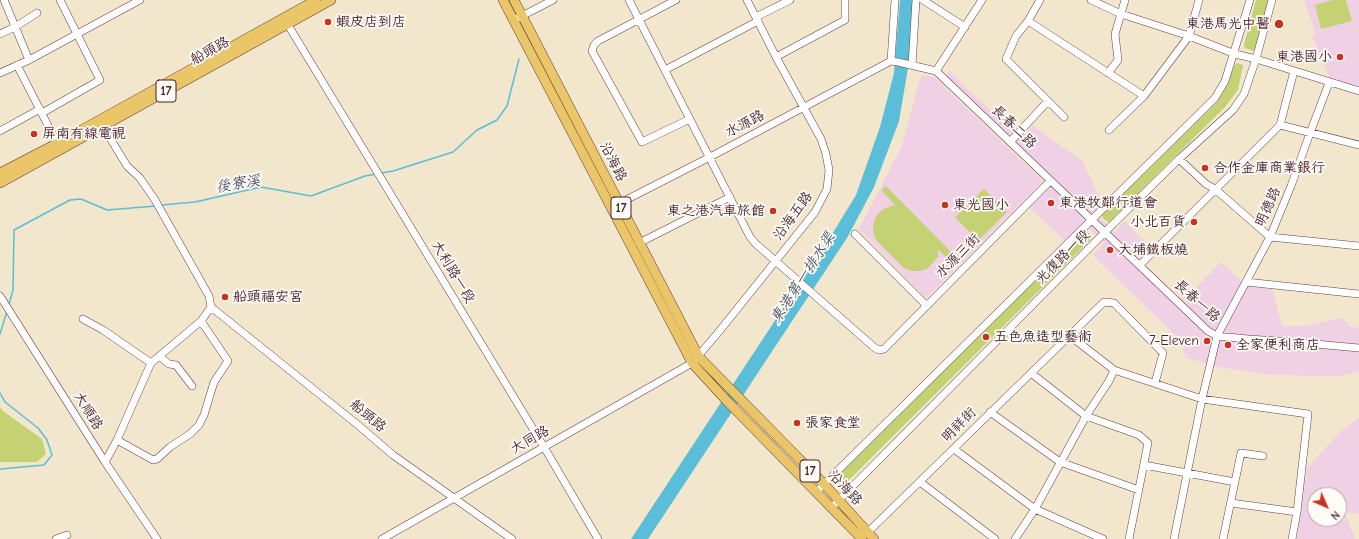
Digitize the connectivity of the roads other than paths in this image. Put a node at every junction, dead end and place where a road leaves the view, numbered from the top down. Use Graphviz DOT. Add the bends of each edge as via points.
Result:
graph roads {
  1 [pos="4,0"];
  2 [pos="60,0"];
  3 [pos="140,0"];
  4 [pos="316,0"];
  5 [pos="331,0"];
  6 [pos="503,0"];
  7 [pos="514,0"];
  8 [pos="553,0"];
  9 [pos="629,0"];
  10 [pos="676,0"];
  11 [pos="747,0"];
  12 [pos="790,0"];
  13 [pos="845,0"];
  14 [pos="895,0"];
  15 [pos="916,0"];
  16 [pos="923,0"];
  17 [pos="982,0"];
  18 [pos="1040,0"];
  19 [pos="1092,0"];
  20 [pos="1125,0"];
  21 [pos="1199,0"];
  22 [pos="1250,0"];
  23 [pos="1272,0"];
  24 [pos="37,13"];
  25 [pos="1121,14"];
  26 [pos="518,18"];
  27 [pos="757,19"];
  28 [pos="639,20"];
  29 [pos="286,21"];
  30 [pos="1028,21"];
  31 [pos="15,27"];
  32 [pos="966,27"];
  33 [pos="0,34"];
  34 [pos="77,34"];
  35 [pos="1189,36"];
  36 [pos="1235,54"];
  37 [pos="776,57"];
  38 [pos="1256,59"];
  39 [pos="29,60"];
  40 [pos="894,61"];
  41 [pos="18,65"];
  42 [pos="911,65"];
  43 [pos="665,70"];
  44 [pos="936,71"];
  45 [pos="1294,71"];
  46 [pos="0,73"];
  47 [pos="1108,73"];
  48 [pos="1329,83"];
  49 [pos="1359,91"];
  50 [pos="1144,96"];
  51 [pos="1048,101"];
  52 [pos="804,106"];
  53 [pos="41,111"];
  54 [pos="1064,117"];
  55 [pos="690,119"];
  56 [pos="100,123"];
  57 [pos="1280,126"];
  58 [pos="1109,130"];
  59 [pos="0,131"];
  60 [pos="1310,133"];
  61 [pos="1010,142"];
  62 [pos="1359,145"];
  63 [pos="59,146"];
  64 [pos="710,157"];
  65 [pos="1179,159"];
  66 [pos="0,173"];
  67 [pos="1050,181"];
  68 [pos="0,183"];
  69 [pos="1215,189"];
  70 [pos="730,197"];
  71 [pos="615,206"];
  72 [pos="1091,220"];
  73 [pos="1105,232"];
  74 [pos="855,234"];
  75 [pos="1270,237"];
  76 [pos="639,243"];
  77 [pos="1359,246"];
  78 [pos="776,261"];
  79 [pos="1140,265"];
  80 [pos="1246,282"];
  81 [pos="1359,294"];
  82 [pos="0,296"];
  83 [pos="927,306"];
  84 [pos="211,307"];
  85 [pos="82,319"];
  86 [pos="201,321"];
  87 [pos="1069,336"];
  88 [pos="1218,336"];
  89 [pos="1359,348"];
  90 [pos="159,356"];
  91 [pos="696,360"];
  92 [pos="151,363"];
  93 [pos="1114,370"];
  94 [pos="1031,372"];
  95 [pos="1155,382"];
  96 [pos="192,386"];
  97 [pos="1202,399"];
  98 [pos="990,412"];
  99 [pos="1086,416"];
  100 [pos="117,440"];
  101 [pos="544,447"];
  102 [pos="954,449"];
  103 [pos="1263,456"];
  104 [pos="105,462"];
  105 [pos="1060,462"];
  106 [pos="1144,465"];
  107 [pos="1187,473"];
  108 [pos="920,482"];
  109 [pos="1235,482"];
  110 [pos="824,484"];
  111 [pos="1139,490"];
  112 [pos="816,492"];
  113 [pos="454,498"];
  114 [pos="839,501"];
  115 [pos="1231,503"];
  116 [pos="831,508"];
  117 [pos="1035,509"];
  118 [pos="1297,512"];
  119 [pos="68,535"];
  120 [pos="868,537"];
  121 [pos="56,539"];
  122 [pos="156,539"];
  123 [pos="382,539"];
  124 [pos="512,539"];
  125 [pos="598,539"];
  126 [pos="995,539"];
  127 [pos="1016,539"];
  128 [pos="1103,539"];
  129 [pos="1130,539"];
  130 [pos="1174,539"];
  131 [pos="1223,539"];
  132 [pos="1292,539"];
  1 -- 31 [label="street"];
  2 -- 34 [label="street"];
  3 -- 34 [label="street"];
  4 -- 29 [label="main road, 船頭路 / 17"];
  5 -- 29 [label="main road, 船頭路 / 17"];
  6 -- 26 [label="main road, 沿海路 / 17"];
  7 -- 26 [label="main road, 沿海路 / 17"];
  8 -- 26 [label="street"];
  9 -- 28 [label="street"];
  10 -- 28 [label="street"];
  11 -- 27 [label="street, 沿海五路"];
  12 -- 27 [label="street"];
  13 -- 37 [label="street" via="845,20"];
  14 -- 40 [label="street"];
  15 -- 42 [label="street"];
  16 -- 32 [label="street"];
  17 -- 32 [label="street"];
  18 -- 30 [label="street"];
  19 -- 25 [label="street"];
  20 -- 25 [label="street"];
  21 -- 35 [label="street"];
  22 -- 36 [label="street, 光復路一段"];
  23 -- 38 [label="street, 光復路一段"];
  24 -- 31 [label="street"];
  25 -- 35 [label="street"];
  25 -- 47 [label="street" via="1115,34 1118,60"];
  26 -- 71 [label="main road, 沿海路 / 17"];
  26 -- 71 [label="main road, 沿海路 / 17" via="524,40 534,60"];
  27 -- 37 [label="street, 沿海五路"];
  27 -- 43 [label="street"];
  28 -- 43 [label="street"];
  28 -- 55 [label="street" via="598,41 592,50 642,142"];
  29 -- 56 [label="main road, 船頭路 / 17"];
  29 -- 101 [label="street, 大利路一段"];
  30 -- 47 [label="street"];
  30 -- 51 [label="street" via="1016,36 1006,59"];
  31 -- 33 [label="street"];
  31 -- 39 [label="street"];
  32 -- 44 [label="street"];
  34 -- 39 [label="street"];
  34 -- 53 [label="street" via="100,80"];
  35 -- 36 [label="street"];
  35 -- 50 [label="street"];
  36 -- 38 [label="street"];
  36 -- 72 [label="street, 光復路一段" via="1225,82 1215,98"];
  37 -- 52 [label="street, 沿海五路"];
  38 -- 45 [label="street"];
  38 -- 65 [label="street, 光復路一段" via="1244,94 1233,110"];
  39 -- 41 [label="street"];
  40 -- 42 [label="street, 長春二路"];
  40 -- 52 [label="street, 水源路"];
  41 -- 46 [label="street"];
  41 -- 53 [label="street"];
  42 -- 44 [label="street, 長春二路"];
  43 -- 55 [label="street"];
  44 -- 61 [label="street, 長春二路"];
  45 -- 48 [label="street"];
  45 -- 57 [label="street"];
  47 -- 50 [label="street"];
  48 -- 49 [label="street"];
  48 -- 60 [label="street, 明德路"];
  50 -- 58 [label="street"];
  51 -- 54 [label="street"];
  51 -- 61 [label="street"];
  52 -- 64 [label="street, 水源路"];
  52 -- 78 [label="street, 沿海五路" via="826,154 829,170 827,189 815,212"];
  53 -- 59 [label="street"];
  53 -- 63 [label="street"];
  55 -- 64 [label="street"];
  56 -- 63 [label="main road, 船頭路 / 17"];
  56 -- 84 [label="street" via="127,166 140,178 155,200 208,296"];
  57 -- 60 [label="street"];
  57 -- 69 [label="street"];
  60 -- 62 [label="street"];
  60 -- 75 [label="street, 明德路" via="1292,186"];
  61 -- 67 [label="street, 長春二路"];
  63 -- 66 [label="main road, 船頭路 / 17"];
  63 -- 68 [label="main road, 船頭路 / 17"];
  64 -- 70 [label="street"];
  64 -- 71 [label="street, 水源路"];
  65 -- 69 [label="street"];
  65 -- 73 [label="street, 光復路一段"];
  67 -- 72 [label="street, 長春二路"];
  67 -- 83 [label="street, 水源三街"];
  69 -- 75 [label="street"];
  69 -- 79 [label="street"];
  70 -- 76 [label="street"];
  70 -- 78 [label="street" via="750,237"];
  71 -- 76 [label="main road, 沿海路 / 17"];
  71 -- 91 [label="main road, 沿海路 / 17"];
  72 -- 73 [label="street, 長春一路"];
  72 -- 110 [label="street, 光復路一段"];
  73 -- 79 [label="street, 長春一路"];
  73 -- 114 [label="street, 光復路一段"];
  74 -- 83 [label="street"];
  75 -- 77 [label="street"];
  75 -- 80 [label="street, 明德路"];
  76 -- 91 [label="main road, 沿海路 / 17"];
  78 -- 83 [label="street, 水源三街" via="879,350 884,349"];
  78 -- 91 [label="street, 沿海五路"];
  79 -- 88 [label="street, 長春一路" via="1208,330"];
  80 -- 81 [label="street"];
  80 -- 88 [label="street, 明德路"];
  82 -- 104 [label="street, 大順路"];
  84 -- 86 [label="street"];
  84 -- 113 [label="street, 船頭路" via="392,455"];
  85 -- 92 [label="street" via="103,330"];
  86 -- 90 [label="street"];
  86 -- 100 [label="street" via="228,361 214,382 199,425 158,459 153,460"];
  87 -- 93 [label="street"];
  87 -- 94 [label="street, 明祥街"];
  87 -- 95 [label="street, 明祥街" via="1104,302 1114,303 1164,353"];
  88 -- 89 [label="street, 長春一路"];
  88 -- 97 [label="street, 明德路"];
  90 -- 92 [label="street"];
  90 -- 96 [label="street" via="169,364 176,365"];
  91 -- 101 [label="street, 大同路"];
  91 -- 110 [label="main road, 沿海路 / 17" via="732,392"];
  91 -- 112 [label="main road, 沿海路 / 17" via="726,400"];
  92 -- 100 [label="street"];
  93 -- 95 [label="street"];
  93 -- 99 [label="street"];
  94 -- 98 [label="street, 明祥街"];
  94 -- 99 [label="street"];
  95 -- 97 [label="street"];
  97 -- 107 [label="street, 明德路"];
  97 -- 118 [label="street" via="1308,414"];
  98 -- 102 [label="street, 明祥街"];
  98 -- 105 [label="street"];
  99 -- 105 [label="street"];
  99 -- 106 [label="street" via="1139,435 1148,443"];
  100 -- 104 [label="street"];
  101 -- 113 [label="street, 大同路"];
  101 -- 125 [label="street, 大利路一段"];
  102 -- 108 [label="street, 明祥街"];
  102 -- 117 [label="street"];
  103 -- 109 [label="street" via="1242,453"];
  104 -- 122 [label="street, 大順路"];
  105 -- 111 [label="street"];
  105 -- 117 [label="street"];
  106 -- 107 [label="street"];
  106 -- 111 [label="street"];
  107 -- 109 [label="street"];
  107 -- 130 [label="street, 明德路"];
  108 -- 120 [label="street, 明祥街"];
  108 -- 126 [label="street"];
  109 -- 115 [label="street"];
  110 -- 112 [label="street, 光復路一段"];
  110 -- 114 [label="main road, 沿海路 / 17"];
  111 -- 129 [label="street"];
  112 -- 116 [label="main road, 沿海路 / 17"];
  113 -- 123 [label="street, 大同路"];
  113 -- 124 [label="street, 船頭路"];
  114 -- 116 [label="street, 光復路一段"];
  114 -- 120 [label="main road, 沿海路 / 17"];
  115 -- 118 [label="street"];
  115 -- 131 [label="street"];
  116 -- 120 [label="main road, 沿海路 / 17"];
  117 -- 127 [label="street"];
  117 -- 128 [label="street"];
  118 -- 132 [label="street"];
  119 -- 121 [label="street"];
}
